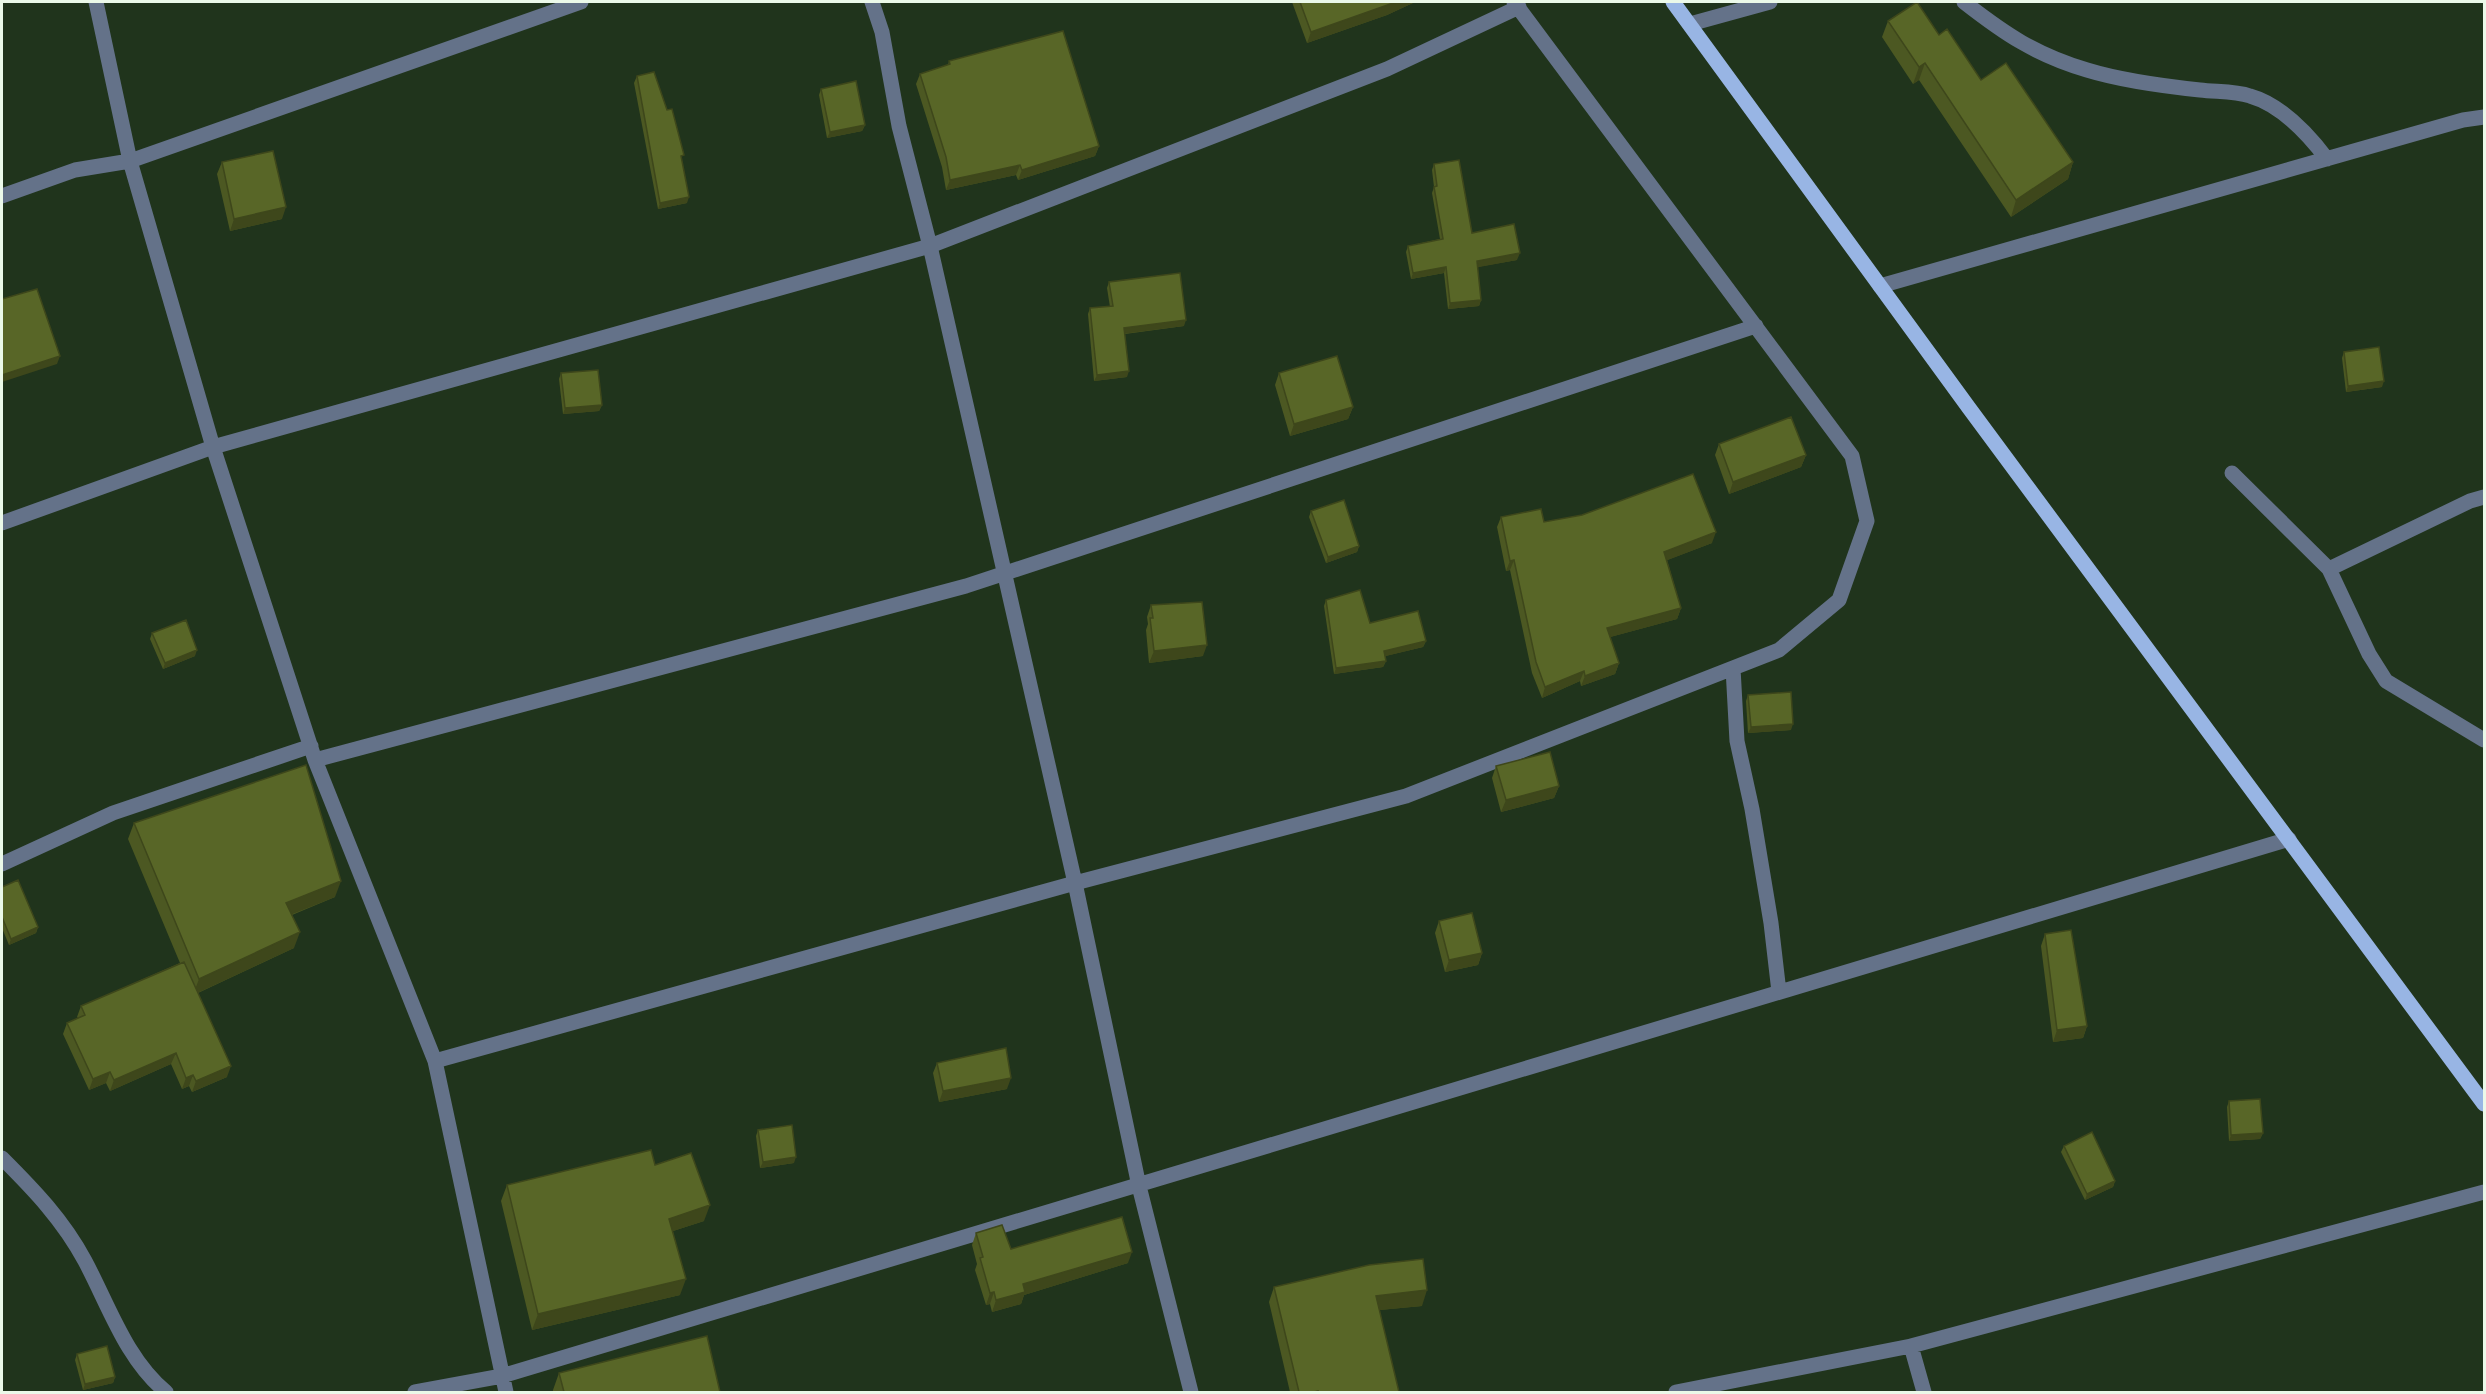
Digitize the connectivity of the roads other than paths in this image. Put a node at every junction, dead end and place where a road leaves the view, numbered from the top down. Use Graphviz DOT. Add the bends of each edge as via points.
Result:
graph roads {
  1 [pos="96,2"];
  2 [pos="580,2"];
  3 [pos="872,2"];
  4 [pos="1673,2"];
  5 [pos="1770,2"];
  6 [pos="1964,2"];
  7 [pos="1517,4"];
  8 [pos="1690,24"];
  9 [pos="2484,117"];
  10 [pos="2327,159"];
  11 [pos="130,161"];
  12 [pos="2,196"];
  13 [pos="930,246"];
  14 [pos="1880,286"];
  15 [pos="1756,327"];
  16 [pos="213,447"];
  17 [pos="2232,473"];
  18 [pos="2484,498"];
  19 [pos="2,522"];
  20 [pos="2329,569"];
  21 [pos="1004,574"];
  22 [pos="1733,668"];
  23 [pos="2484,740"];
  24 [pos="313,753"];
  25 [pos="2289,839"];
  26 [pos="2,864"];
  27 [pos="1075,883"];
  28 [pos="1779,993"];
  29 [pos="435,1061"];
  30 [pos="2484,1104"];
  31 [pos="2,1158"];
  32 [pos="1139,1185"];
  33 [pos="2484,1192"];
  34 [pos="1911,1346"];
  35 [pos="502,1376"];
  36 [pos="166,1392"];
  37 [pos="415,1392"];
  38 [pos="506,1392"];
  39 [pos="1191,1392"];
  40 [pos="1676,1392"];
  41 [pos="1924,1392"];
  1 -- 11 [label="street"];
  2 -- 11 [label="street"];
  3 -- 13 [label="street"];
  4 -- 8 [label="main road"];
  5 -- 8 [label="street"];
  6 -- 10 [label="street" via="2005,34 2043,55 2088,71 2151,85 2250,96 2281,112"];
  7 -- 13 [label="street" via="1387,69"];
  7 -- 15 [label="street"];
  8 -- 14 [label="main road"];
  9 -- 10 [label="street"];
  10 -- 14 [label="street"];
  11 -- 12 [label="street" via="75,170"];
  11 -- 16 [label="street"];
  13 -- 16 [label="street"];
  13 -- 21 [label="street"];
  14 -- 25 [label="main road"];
  15 -- 21 [label="street"];
  15 -- 22 [label="street" via="1852,456 1867,520 1839,600 1779,650"];
  16 -- 19 [label="street"];
  16 -- 24 [label="street"];
  17 -- 20 [label="street"];
  18 -- 20 [label="street" via="2470,501"];
  20 -- 23 [label="street" via="2386,681"];
  21 -- 24 [label="street"];
  21 -- 27 [label="street"];
  22 -- 27 [label="street" via="1406,796"];
  22 -- 28 [label="street" via="1737,741 1752,809"];
  24 -- 26 [label="street" via="112,813"];
  24 -- 29 [label="street"];
  25 -- 28 [label="street"];
  25 -- 30 [label="main road"];
  27 -- 29 [label="street"];
  27 -- 32 [label="street"];
  28 -- 32 [label="street"];
  29 -- 35 [label="street"];
  31 -- 36 [label="street" via="60,1221 138,1363"];
  32 -- 35 [label="street"];
  32 -- 39 [label="street"];
  33 -- 34 [label="street"];
  34 -- 40 [label="street"];
  34 -- 41 [label="street"];
  35 -- 37 [label="street"];
  35 -- 38 [label="street"];
}
